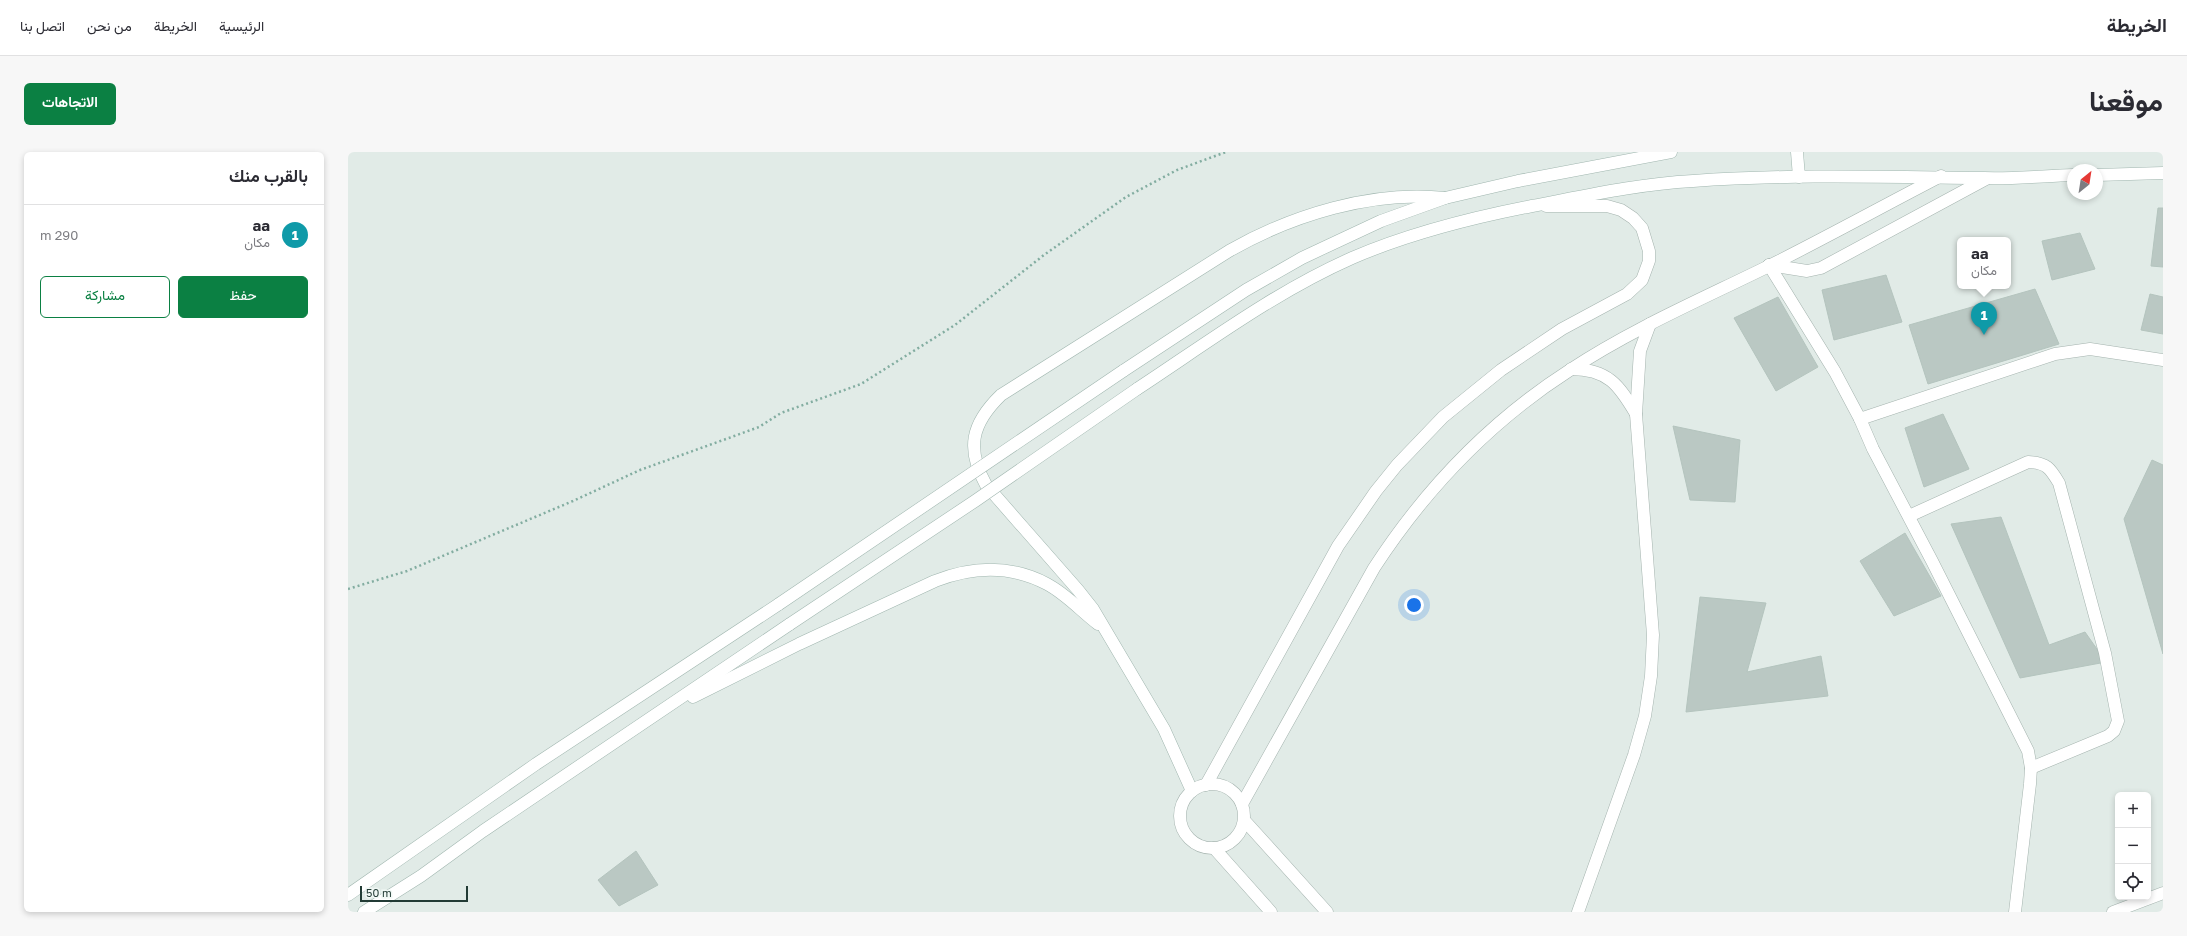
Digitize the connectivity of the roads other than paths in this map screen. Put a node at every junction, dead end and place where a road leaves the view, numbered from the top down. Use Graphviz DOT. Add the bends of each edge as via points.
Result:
graph roads {
  1 [pos="1671,152"];
  2 [pos="1797,152"];
  3 [pos="2163,173"];
  4 [pos="2067,175"];
  5 [pos="2103,175"];
  6 [pos="1941,176"];
  7 [pos="1799,177"];
  8 [pos="1986,178"];
  9 [pos="1445,198"];
  10 [pos="1538,205"];
  11 [pos="1769,265"];
  12 [pos="1650,324"];
  13 [pos="2163,360"];
  14 [pos="1571,369"];
  15 [pos="1636,414"];
  16 [pos="1860,419"];
  17 [pos="1909,516"];
  18 [pos="1106,630"];
  19 [pos="656,715"];
  20 [pos="2031,768"];
  21 [pos="1206,785"];
  22 [pos="1192,791"];
  23 [pos="1242,804"];
  24 [pos="1244,820"];
  25 [pos="1214,848"];
  26 [pos="2163,893"];
  27 [pos="348,895"];
  28 [pos="364,912"];
  29 [pos="1271,912"];
  30 [pos="1327,912"];
  31 [pos="1578,912"];
  32 [pos="2015,912"];
  33 [pos="2113,912"];
  1 -- 9 [label="main road" via="1518,181"];
  2 -- 7 [label="main road"];
  3 -- 5 [label="main road"];
  4 -- 8 [label="main road"];
  6 -- 7 [label="main road"];
  6 -- 8 [label="main road"];
  6 -- 11 [label="main road"];
  7 -- 10 [label="main road" via="1634,186"];
  8 -- 11 [label="main road" via="1821,268 1807,271"];
  9 -- 18 [label="main road" via="1409,196 1373,200 1299,218 1263,232 1018,384 991,404 983,415 973,439 978,471 986,485 1078,590"];
  9 -- 27 [label="main road, bridge" via="1381,221 1302,258 1202,317 779,604 536,764"];
  10 -- 19 [label="main road, bridge" via="1412,234 1325,271 1258,309"];
  10 -- 21 [label="main road" via="1566,207 1594,204 1621,210 1633,218 1642,228 1649,251 1649,261 1642,280 1627,294 1562,329 1500,370 1444,418 1396,465 1338,546"];
  11 -- 12 [label="main road"];
  11 -- 16 [label="main road" via="1832,366"];
  12 -- 14 [label="main road"];
  12 -- 15 [label="main road" via="1640,351"];
  13 -- 16 [label="main road" via="2090,349 2054,354"];
  14 -- 15 [label="main road" via="1596,371 1607,377 1617,385"];
  14 -- 23 [label="main road" via="1521,404 1474,444 1410,516 1374,568"];
  15 -- 31 [label="main road" via="1653,635 1651,676 1645,716 1634,755"];
  16 -- 17 [label="main road"];
  17 -- 20 [label="main road" via="2024,742"];
  17 -- 20 [label="main road" via="2028,462 2048,466 2059,483 2105,653 2118,721 2114,731 2108,736"];
  18 -- 19 [label="main road" via="1054,589 1037,579 1012,571 973,570 935,581 799,644"];
  18 -- 22 [label="main road" via="1171,742"];
  19 -- 28 [label="main road" via="482,831 421,876"];
  20 -- 32 [label="main road"];
  21 -- 22 [label="main road"];
  21 -- 23 [label="main road" via="1217,784 1228,788"];
  22 -- 25 [label="main road" via="1181,810 1183,827 1192,841"];
  23 -- 24 [label="main road"];
  24 -- 25 [label="main road" via="1237,836 1230,842"];
  24 -- 30 [label="main road"];
  25 -- 29 [label="main road"];
  26 -- 33 [label="main road"];
}
